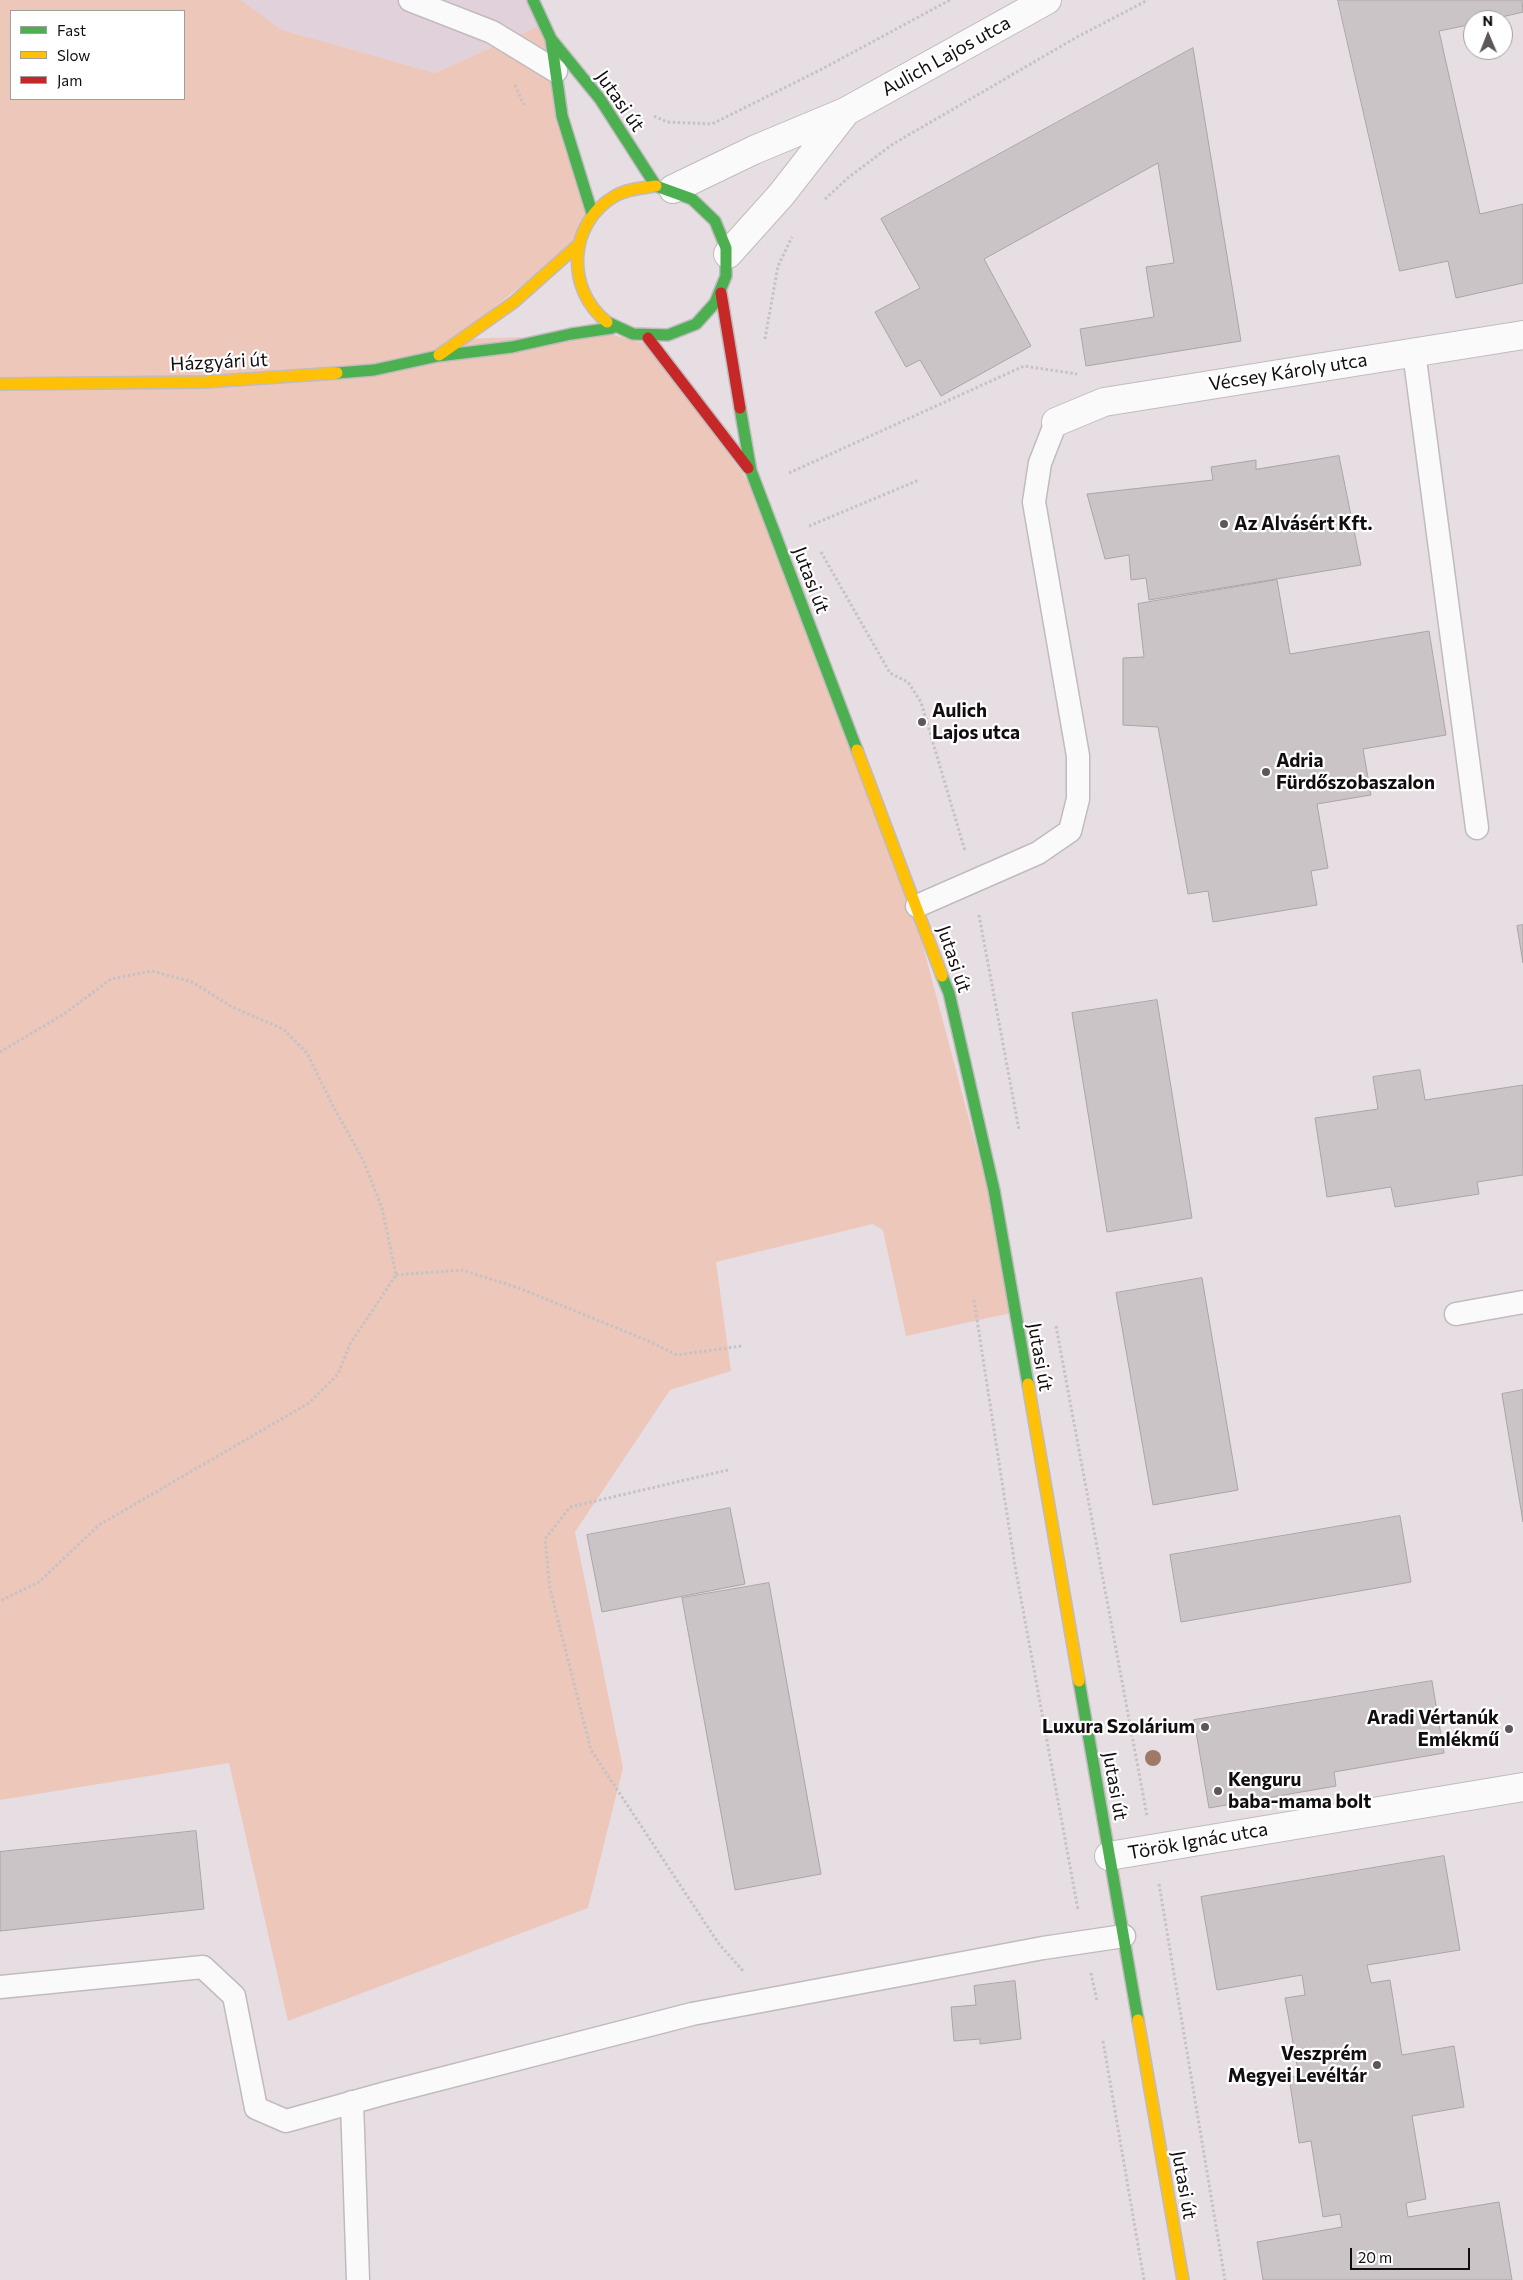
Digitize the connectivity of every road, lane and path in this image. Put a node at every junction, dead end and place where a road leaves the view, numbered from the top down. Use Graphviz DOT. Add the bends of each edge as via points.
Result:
graph roads {
  1 [pos="410,0"];
  2 [pos="533,0"];
  3 [pos="950,0"];
  4 [pos="1047,0"];
  5 [pos="1148,0"];
  6 [pos="551,39"];
  7 [pos="556,71"];
  8 [pos="845,112"];
  9 [pos="652,115"];
  10 [pos="665,188"];
  11 [pos="821,202"];
  12 [pos="592,213"];
  13 [pos="797,229"];
  14 [pos="578,245"];
  15 [pos="728,254"];
  16 [pos="721,293"];
  17 [pos="612,328"];
  18 [pos="1523,335"];
  19 [pos="648,338"];
  20 [pos="764,345"];
  21 [pos="1414,352"];
  22 [pos="438,356"];
  23 [pos="1086,375"];
  24 [pos="0,384"];
  25 [pos="1056,422"];
  26 [pos="751,471"];
  27 [pos="919,480"];
  28 [pos="790,482"];
  29 [pos="804,518"];
  30 [pos="808,526"];
  31 [pos="812,535"];
  32 [pos="817,544"];
  33 [pos="1477,828"];
  34 [pos="974,881"];
  35 [pos="917,906"];
  36 [pos="0,1052"];
  37 [pos="1020,1134"];
  38 [pos="396,1275"];
  39 [pos="974,1300"];
  40 [pos="1523,1302"];
  41 [pos="1456,1314"];
  42 [pos="1054,1318"];
  43 [pos="742,1346"];
  44 [pos="728,1470"];
  45 [pos="0,1601"];
  46 [pos="1523,1787"];
  47 [pos="1153,1849"];
  48 [pos="1110,1856"];
  49 [pos="1124,1936"];
  50 [pos="1084,1942"];
  51 [pos="0,1987"];
  52 [pos="768,2000"];
  53 [pos="1098,2011"];
  54 [pos="1103,2038"];
  55 [pos="352,2102"];
  56 [pos="358,2280"];
  57 [pos="1144,2280"];
  58 [pos="1183,2280"];
  59 [pos="1225,2280"];
  1 -- 7 [label="lane" via="492,32"];
  2 -- 6 [label="street, Jutasi út"];
  3 -- 9 [label="path" via="712,124 667,122"];
  4 -- 8 [label="street, Aulich Lajos utca"];
  5 -- 11 [label="path" via="1077,37 894,144"];
  6 -- 7 [label="street, Jutasi út"];
  6 -- 10 [label="street, Jutasi út" via="600,98"];
  7 -- 12 [label="street, Jutasi út" via="562,116"];
  8 -- 10 [label="street, Aulich Lajos utca"];
  8 -- 15 [label="street, Aulich Lajos utca" via="781,195"];
  10 -- 12 [label="street, Jutasi út" via="635,188 615,195"];
  10 -- 15 [label="street, Jutasi út" via="700,202 725,239"];
  12 -- 14 [label="street, Jutasi út"];
  13 -- 20 [label="path" via="778,266"];
  14 -- 17 [label="street, Jutasi út" via="576,267 585,298 594,312"];
  14 -- 22 [label="street, Házgyári út" via="514,302"];
  15 -- 16 [label="street, Jutasi út" via="726,281"];
  16 -- 19 [label="street, Jutasi út" via="709,312 691,326 671,335"];
  16 -- 26 [label="street, Jutasi út"];
  17 -- 19 [label="street, Jutasi út"];
  17 -- 22 [label="street, Házgyári út" via="512,348"];
  18 -- 21 [label="street, Vécsey Károly utca"];
  19 -- 26 [label="street, Jutasi út"];
  21 -- 25 [label="street, Vécsey Károly utca" via="1104,402"];
  21 -- 33 [label="lane"];
  22 -- 24 [label="street, Házgyári út" via="374,370 205,382"];
  23 -- 28 [label="path" via="1024,366 787,474"];
  25 -- 34 [label="lane" via="1040,463 1034,502 1078,756 1078,799 1070,831 1038,853"];
  26 -- 35 [label="street, Jutasi út"];
  27 -- 30 [label="path"];
  29 -- 30 [label="path"];
  30 -- 31 [label="path"];
  32 -- 34 [label="path" via="890,673 908,682 921,702"];
  34 -- 35 [label="lane"];
  34 -- 37 [label="path" via="988,974"];
  35 -- 48 [label="street, Jutasi út" via="949,993 994,1190"];
  36 -- 38 [label="path" via="64,1014 111,979 152,971 192,982 232,1008 283,1029 307,1053 363,1160 382,1208"];
  38 -- 43 [label="path" via="462,1270 519,1288 677,1355"];
  38 -- 45 [label="path" via="350,1344 338,1374 309,1402 99,1525 39,1582"];
  39 -- 50 [label="path" via="1015,1566"];
  40 -- 41 [label="lane"];
  42 -- 47 [label="path"];
  44 -- 52 [label="path" via="570,1507 545,1539 550,1589 591,1750 719,1944"];
  46 -- 47 [label="street, Török Ignác utca"];
  47 -- 48 [label="street, Török Ignác utca"];
  47 -- 59 [label="path"];
  48 -- 49 [label="street, Jutasi út"];
  49 -- 50 [label="lane"];
  49 -- 58 [label="street, Jutasi út"];
  50 -- 52 [label="lane"];
  50 -- 53 [label="path"];
  51 -- 55 [label="lane" via="203,1967 234,1996 256,2108 286,2121"];
  52 -- 55 [label="lane" via="692,2014"];
  54 -- 57 [label="path"];
  55 -- 56 [label="lane"];
}
